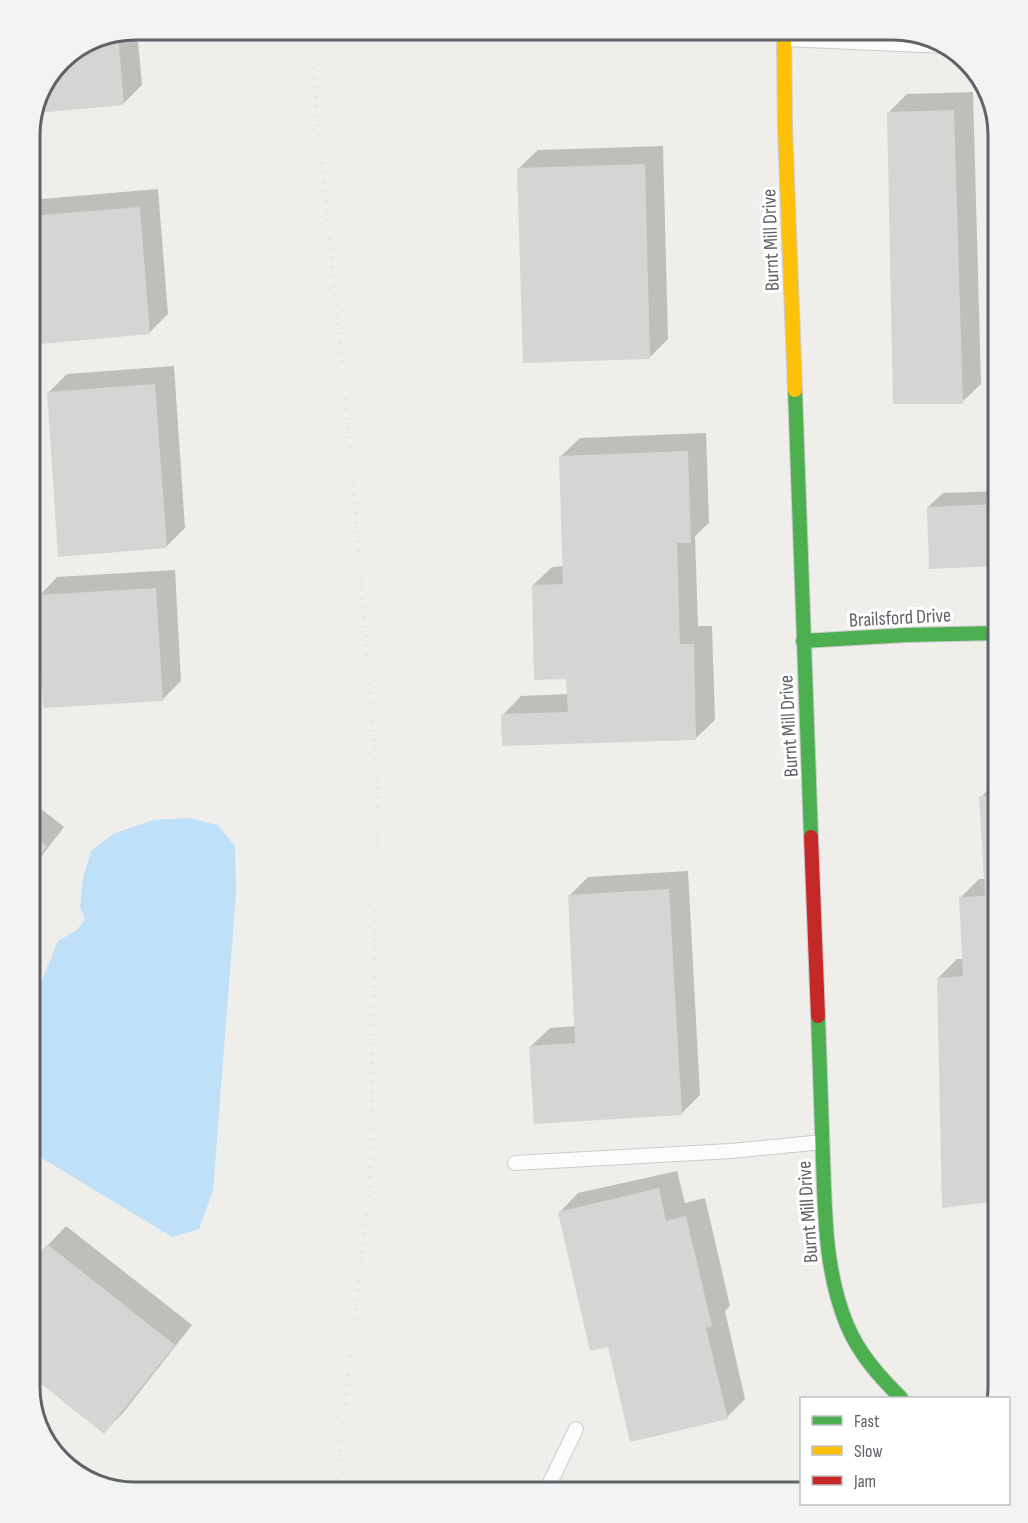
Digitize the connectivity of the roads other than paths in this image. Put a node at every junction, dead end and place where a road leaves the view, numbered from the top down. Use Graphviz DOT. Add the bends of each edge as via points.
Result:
graph roads {
  1 [pos="784,41"];
  2 [pos="879,41"];
  3 [pos="915,44"];
  4 [pos="988,633"];
  5 [pos="803,641"];
  6 [pos="823,1142"];
  7 [pos="515,1163"];
  8 [pos="897,1397"];
  9 [pos="576,1429"];
  10 [pos="550,1482"];
  1 -- 5 [label="street, Burnt Mill Drive"];
  2 -- 3 [label="lane"];
  4 -- 5 [label="street, Brailsford Drive"];
  5 -- 6 [label="street, Burnt Mill Drive"];
  6 -- 7 [label="lane"];
  6 -- 8 [label="street, Burnt Mill Drive" via="825,1231 832,1280 857,1347"];
  9 -- 10 [label="lane"];
}
